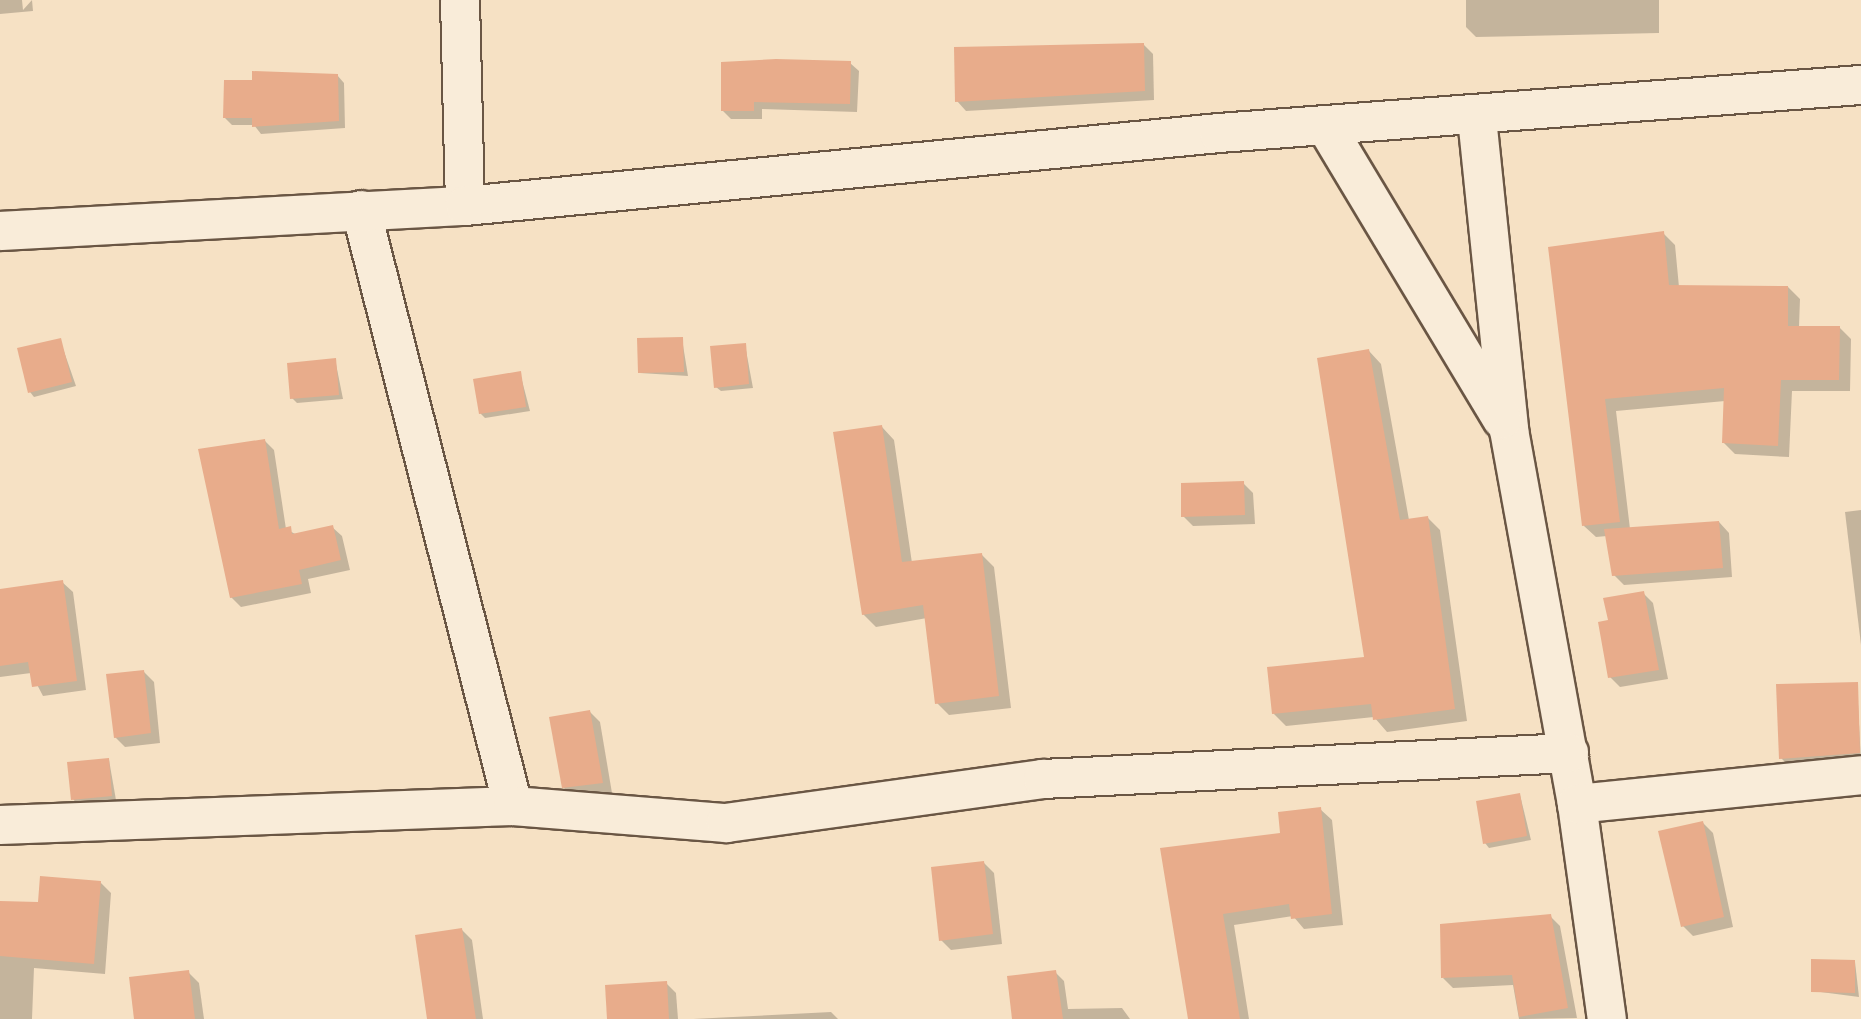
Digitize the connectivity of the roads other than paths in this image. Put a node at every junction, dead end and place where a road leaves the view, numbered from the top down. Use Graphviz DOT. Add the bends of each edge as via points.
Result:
graph roads {
  1 [pos="460,0"];
  2 [pos="1861,85"];
  3 [pos="1477,118"];
  4 [pos="1326,128"];
  5 [pos="465,206"];
  6 [pos="361,210"];
  7 [pos="0,232"];
  8 [pos="1509,430"];
  9 [pos="1569,753"];
  10 [pos="1861,775"];
  11 [pos="1577,804"];
  12 [pos="513,806"];
  13 [pos="0,825"];
  14 [pos="1607,1019"];
  1 -- 5 [label="street"];
  2 -- 3 [label="street"];
  3 -- 4 [label="street"];
  3 -- 8 [label="street"];
  4 -- 5 [label="street"];
  4 -- 8 [label="street"];
  5 -- 6 [label="street"];
  6 -- 7 [label="street"];
  6 -- 12 [label="street"];
  8 -- 9 [label="street"];
  9 -- 11 [label="street"];
  9 -- 12 [label="street" via="1043,779 726,823"];
  10 -- 11 [label="street"];
  11 -- 14 [label="street"];
  12 -- 13 [label="street"];
}
